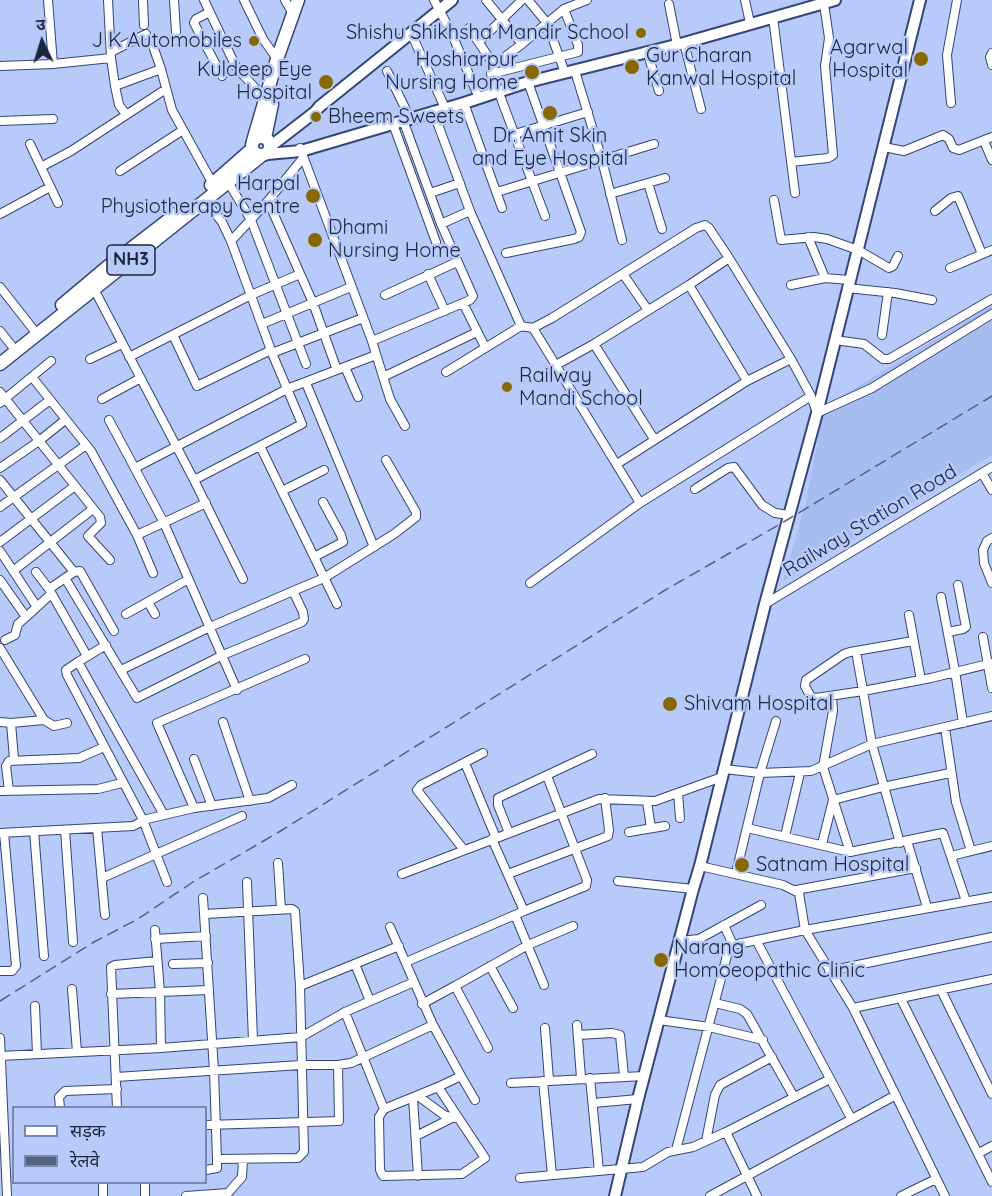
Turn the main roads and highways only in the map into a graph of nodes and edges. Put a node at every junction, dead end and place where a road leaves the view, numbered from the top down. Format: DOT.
graph roads {
  1 [pos="298,0"];
  2 [pos="306,0"];
  3 [pos="452,0"];
  4 [pos="835,0"];
  5 [pos="920,0"];
  6 [pos="436,5"];
  7 [pos="290,35"];
  8 [pos="261,146"];
  9 [pos="35,332"];
  10 [pos="0,355"];
  11 [pos="0,364"];
  12 [pos="615,1196"];
  1 -- 7 [label="highway"];
  2 -- 7 [label="highway"];
  3 -- 6 [label="main road"];
  4 -- 8 [label="main road"];
  5 -- 12 [label="main road"];
  6 -- 8 [label="main road"];
  7 -- 8 [label="highway"];
  7 -- 8 [label="highway"];
  8 -- 9 [label="highway, NH3"];
  8 -- 9 [label="highway, NH3"];
  9 -- 10 [label="highway, NH3"];
  9 -- 11 [label="highway, NH3"];
}
